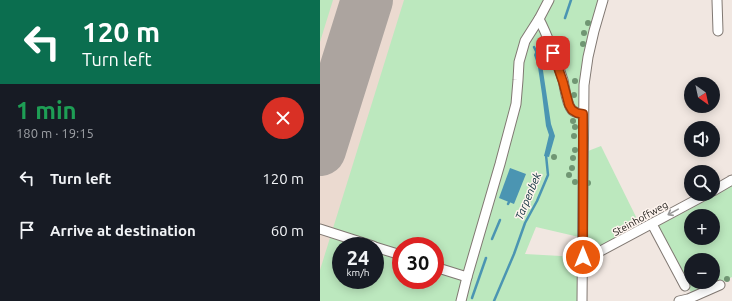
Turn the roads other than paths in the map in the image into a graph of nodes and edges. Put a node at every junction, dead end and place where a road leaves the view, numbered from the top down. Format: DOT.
graph roads {
  1 [pos="549,0"];
  2 [pos="603,0"];
  3 [pos="717,0"];
  4 [pos="539,19"];
  5 [pos="718,32"];
  6 [pos="583,114"];
  7 [pos="732,180"];
  8 [pos="720,187"];
  9 [pos="695,201"];
  10 [pos="652,224"];
  11 [pos="320,229"];
  12 [pos="345,237"];
  13 [pos="583,257"];
  14 [pos="444,270"];
  15 [pos="467,277"];
  16 [pos="684,286"];
  17 [pos="711,289"];
  18 [pos="461,301"];
  19 [pos="582,301"];
  20 [pos="679,301"];
  1 -- 4 [label="street"];
  2 -- 6 [label="street"];
  3 -- 5 [label="street"];
  4 -- 6 [label="street"];
  4 -- 15 [label="street"];
  6 -- 13 [label="street"];
  7 -- 8 [label="street"];
  9 -- 10 [label="street, Steinhoffweg, one-way"];
  10 -- 13 [label="street, Steinhoffweg"];
  10 -- 16 [label="street"];
  11 -- 12 [label="street"];
  13 -- 19 [label="street"];
  14 -- 15 [label="street"];
  15 -- 18 [label="street"];
  17 -- 20 [label="street"];
}
